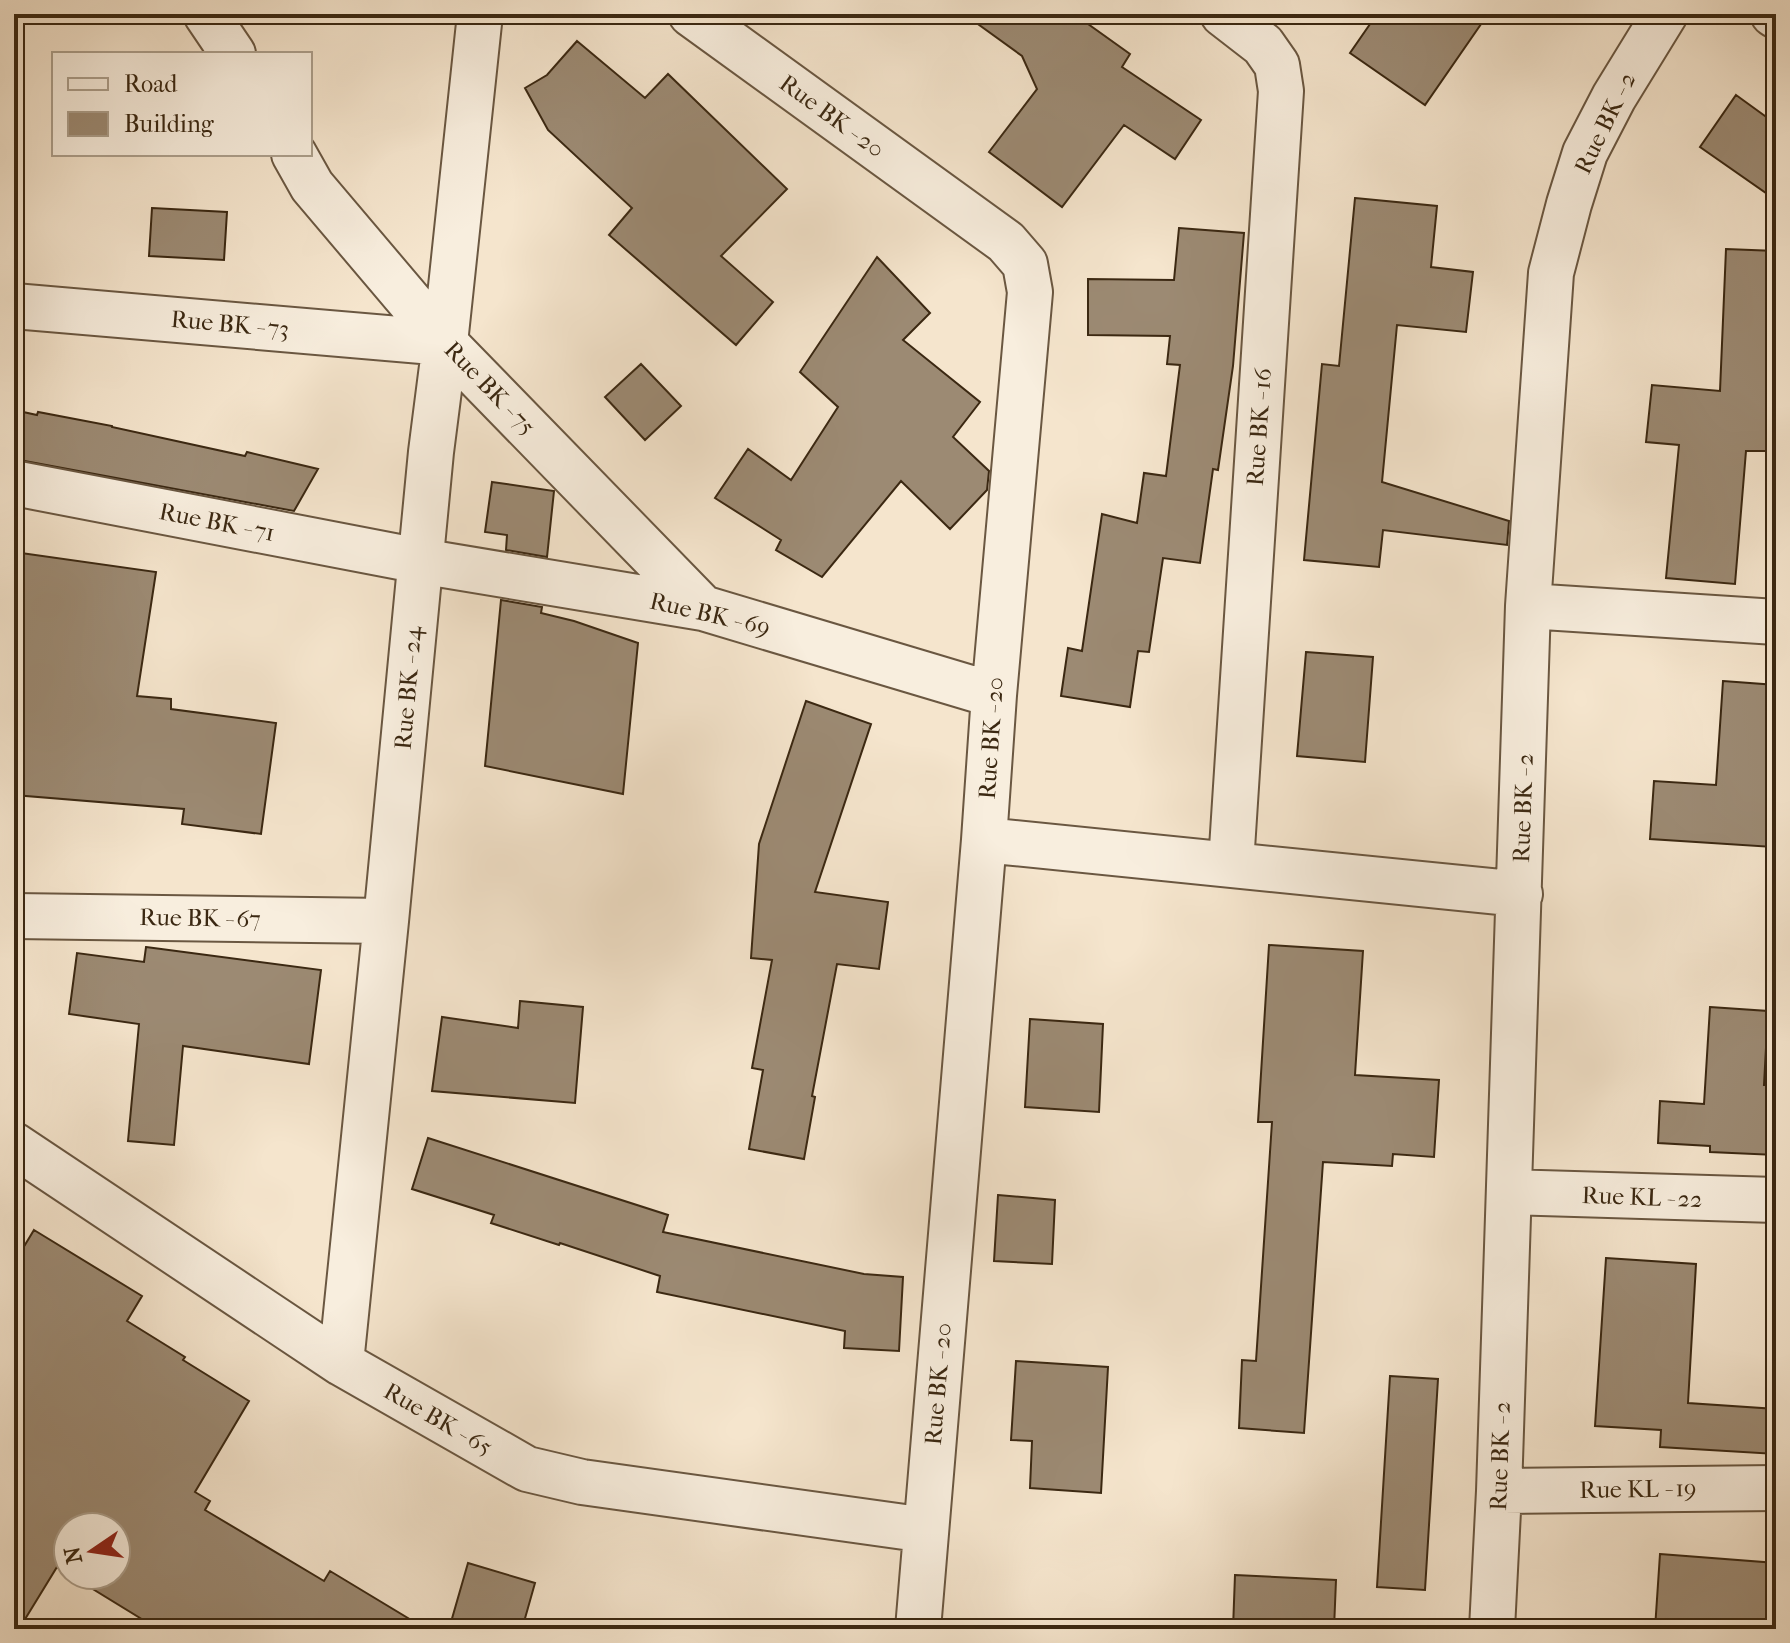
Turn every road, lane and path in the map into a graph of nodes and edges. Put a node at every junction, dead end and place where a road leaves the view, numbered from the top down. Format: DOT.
graph roads {
  1 [pos="206,14"];
  2 [pos="480,14"];
  3 [pos="691,14"];
  4 [pos="1223,14"];
  5 [pos="1665,14"];
  6 [pos="232,52"];
  7 [pos="295,156"];
  8 [pos="14,306"];
  9 [pos="445,343"];
  10 [pos="14,483"];
  11 [pos="420,561"];
  12 [pos="1528,606"];
  13 [pos="703,608"];
  14 [pos="1776,622"];
  15 [pos="994,695"];
  16 [pos="984,840"];
  17 [pos="1231,864"];
  18 [pos="1520,894"];
  19 [pos="14,916"];
  20 [pos="386,921"];
  21 [pos="14,1145"];
  22 [pos="1509,1192"];
  23 [pos="1776,1200"];
  24 [pos="341,1363"];
  25 [pos="1776,1488"];
  26 [pos="1499,1491"];
  27 [pos="926,1530"];
  28 [pos="918,1629"];
  29 [pos="1492,1629"];
  1 -- 6 [label="street"];
  2 -- 9 [label="street, Rue BK - 24"];
  3 -- 15 [label="street, Rue BK - 20"];
  4 -- 17 [label="street, Rue BK - 16"];
  5 -- 12 [label="street, Rue BK - 2"];
  7 -- 9 [label="street, Rue BK - 75"];
  8 -- 9 [label="street, Rue BK - 73"];
  9 -- 11 [label="street, Rue BK - 24"];
  9 -- 13 [label="street, Rue BK - 75"];
  10 -- 11 [label="street, Rue BK - 71"];
  11 -- 13 [label="street, Rue BK - 69"];
  11 -- 20 [label="street, Rue BK - 24"];
  12 -- 14 [label="street"];
  12 -- 18 [label="street, Rue BK - 2"];
  13 -- 15 [label="street, Rue BK - 69"];
  15 -- 16 [label="street, Rue BK - 20"];
  16 -- 17 [label="street"];
  16 -- 27 [label="street, Rue BK - 20"];
  17 -- 18 [label="street"];
  18 -- 22 [label="street, Rue BK - 2"];
  19 -- 20 [label="street, Rue BK - 67"];
  20 -- 24 [label="street, Rue BK - 24"];
  21 -- 24 [label="street, Rue BK - 65"];
  22 -- 23 [label="street, Rue KL - 22"];
  22 -- 26 [label="street, Rue BK - 2"];
  24 -- 27 [label="street, Rue BK - 65"];
  25 -- 26 [label="street, Rue KL - 19"];
  26 -- 29 [label="street, Rue BK - 2"];
  27 -- 28 [label="street, Rue BK - 20"];
}
